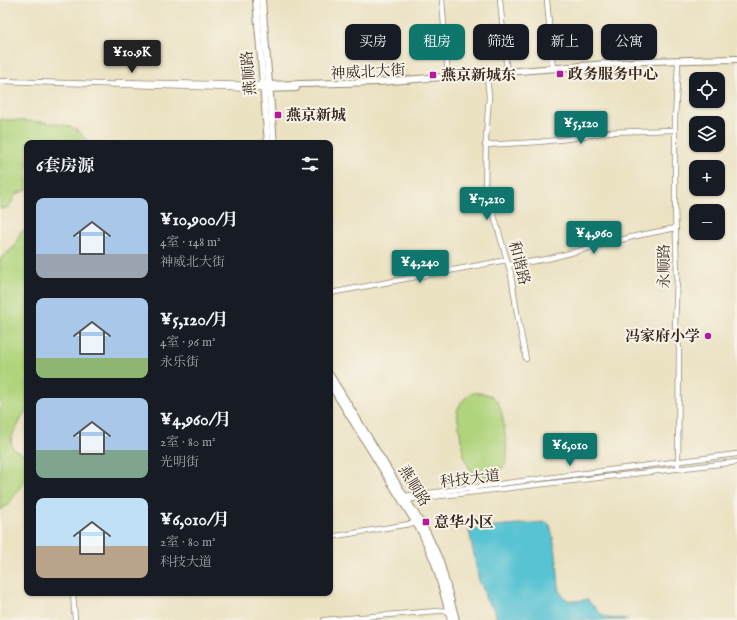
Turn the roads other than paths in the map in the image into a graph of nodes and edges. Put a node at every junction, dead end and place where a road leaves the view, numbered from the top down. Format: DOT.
graph roads {
  1 [pos="256,0"];
  2 [pos="262,0"];
  3 [pos="442,0"];
  4 [pos="500,0"];
  5 [pos="547,0"];
  6 [pos="737,59"];
  7 [pos="737,62"];
  8 [pos="678,64"];
  9 [pos="553,69"];
  10 [pos="507,72"];
  11 [pos="448,77"];
  12 [pos="487,78"];
  13 [pos="0,80"];
  14 [pos="266,87"];
  15 [pos="675,130"];
  16 [pos="268,140"];
  17 [pos="274,140"];
  18 [pos="485,145"];
  19 [pos="676,228"];
  20 [pos="508,262"];
  21 [pos="333,292"];
  22 [pos="526,359"];
  23 [pos="333,380"];
  24 [pos="333,389"];
  25 [pos="737,454"];
  26 [pos="678,461"];
  27 [pos="737,462"];
  28 [pos="678,468"];
  29 [pos="404,499"];
  30 [pos="416,523"];
  31 [pos="333,537"];
  32 [pos="74,596"];
  33 [pos="451,610"];
  34 [pos="74,620"];
  35 [pos="324,620"];
  36 [pos="451,620"];
  37 [pos="456,620"];
  1 -- 14 [label="main road, 燕顺路"];
  2 -- 14 [label="main road, 燕顺路"];
  3 -- 11 [label="street"];
  4 -- 10 [label="street"];
  5 -- 9 [label="street"];
  6 -- 9 [label="main road, 神威北大街"];
  7 -- 8 [label="main road, 神威北大街"];
  8 -- 12 [label="main road, 神威北大街"];
  8 -- 15 [label="street, 永顺路"];
  9 -- 10 [label="main road, 神威北大街"];
  10 -- 11 [label="main road, 神威北大街"];
  11 -- 14 [label="main road, 神威北大街"];
  12 -- 14 [label="main road, 神威北大街"];
  12 -- 18 [label="street, 和谐路"];
  13 -- 14 [label="street, 神威北大街"];
  14 -- 16 [label="main road, 燕顺路"];
  14 -- 17 [label="main road, 燕顺路"];
  15 -- 18 [label="street"];
  15 -- 19 [label="street, 永顺路"];
  18 -- 20 [label="street, 和谐路"];
  19 -- 20 [label="street"];
  19 -- 26 [label="street, 永顺路"];
  20 -- 21 [label="street"];
  20 -- 22 [label="street, 和谐路"];
  23 -- 29 [label="main road, 燕顺路"];
  24 -- 29 [label="main road, 燕顺路"];
  25 -- 26 [label="street, 科技大道"];
  26 -- 28 [label="street, 永顺路"];
  26 -- 29 [label="street, 科技大道"];
  27 -- 28 [label="street, 科技大道"];
  28 -- 29 [label="street, 科技大道"];
  29 -- 30 [label="main road, 燕顺路"];
  29 -- 33 [label="main road, 燕顺路"];
  30 -- 31 [label="street"];
  30 -- 33 [label="main road, 燕顺路"];
  32 -- 34 [label="street"];
  33 -- 35 [label="street"];
  33 -- 36 [label="main road, 燕顺路"];
  33 -- 37 [label="main road, 燕顺路"];
}
